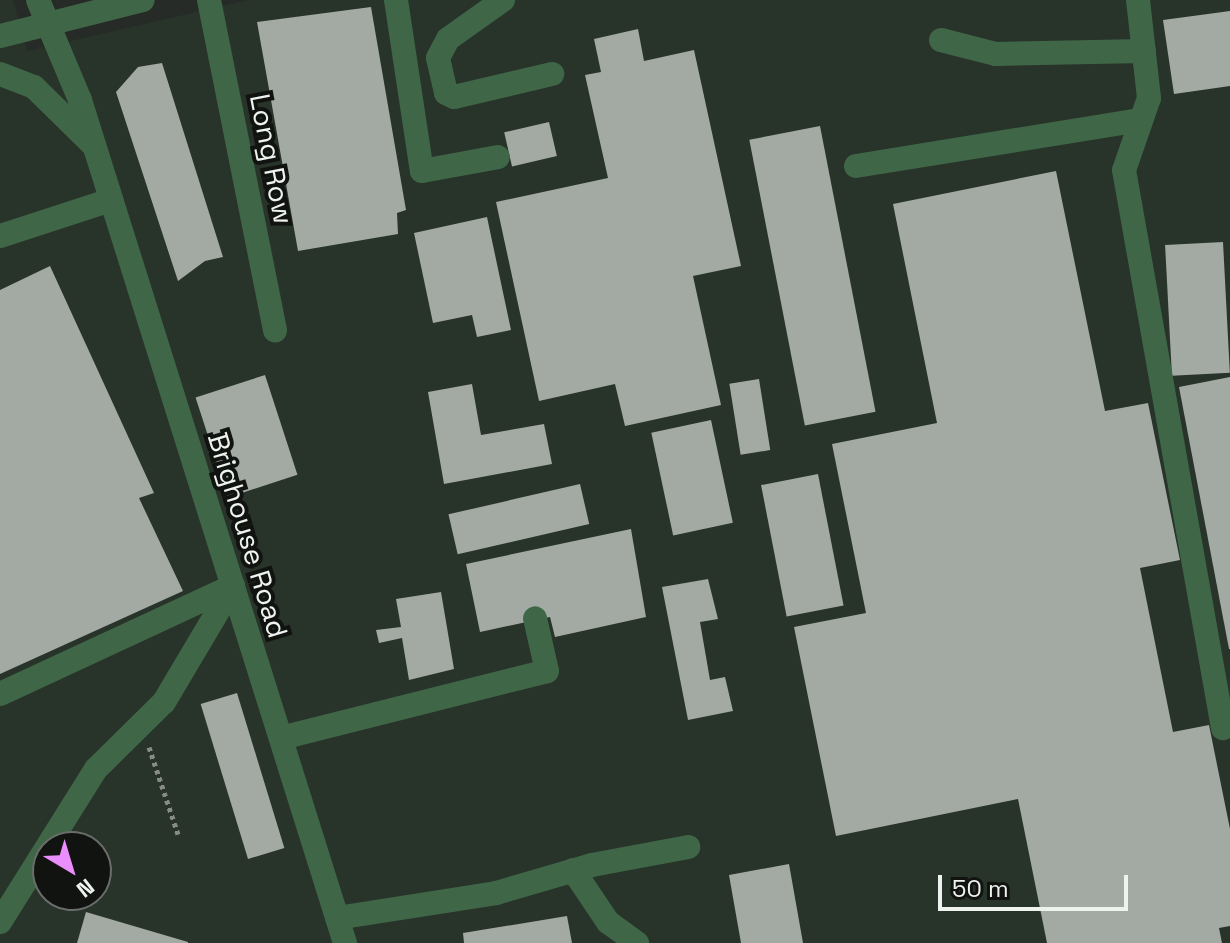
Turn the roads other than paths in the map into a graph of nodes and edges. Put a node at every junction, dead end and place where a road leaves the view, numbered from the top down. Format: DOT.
graph roads {
  1 [pos="38,0"];
  2 [pos="143,0"];
  3 [pos="209,0"];
  4 [pos="396,0"];
  5 [pos="503,0"];
  6 [pos="1138,0"];
  7 [pos="45,26"];
  8 [pos="0,36"];
  9 [pos="941,40"];
  10 [pos="1144,51"];
  11 [pos="0,74"];
  12 [pos="552,74"];
  13 [pos="1139,120"];
  14 [pos="94,145"];
  15 [pos="498,157"];
  16 [pos="856,166"];
  17 [pos="111,200"];
  18 [pos="0,236"];
  19 [pos="275,330"];
  20 [pos="233,586"];
  21 [pos="535,618"];
  22 [pos="0,694"];
  23 [pos="1223,728"];
  24 [pos="281,738"];
  25 [pos="688,847"];
  26 [pos="573,870"];
  27 [pos="337,918"];
  28 [pos="0,922"];
  29 [pos="345,943"];
  30 [pos="637,943"];
  1 -- 7 [label="street, Brighouse Road"];
  2 -- 7 [label="street"];
  3 -- 19 [label="street, Long Row"];
  4 -- 15 [label="street"];
  5 -- 12 [label="street"];
  6 -- 10 [label="street"];
  7 -- 8 [label="street"];
  7 -- 14 [label="street, Brighouse Road"];
  9 -- 10 [label="street"];
  10 -- 13 [label="street"];
  11 -- 14 [label="street, Brighouse Road"];
  13 -- 16 [label="street"];
  13 -- 23 [label="street"];
  14 -- 17 [label="street, Brighouse Road"];
  17 -- 18 [label="street"];
  17 -- 20 [label="street, Brighouse Road"];
  20 -- 22 [label="street"];
  20 -- 24 [label="street, Brighouse Road"];
  20 -- 28 [label="street"];
  21 -- 24 [label="street"];
  24 -- 27 [label="street, Brighouse Road"];
  25 -- 26 [label="street"];
  26 -- 27 [label="street"];
  26 -- 30 [label="street"];
  27 -- 29 [label="street, Brighouse Road"];
}
